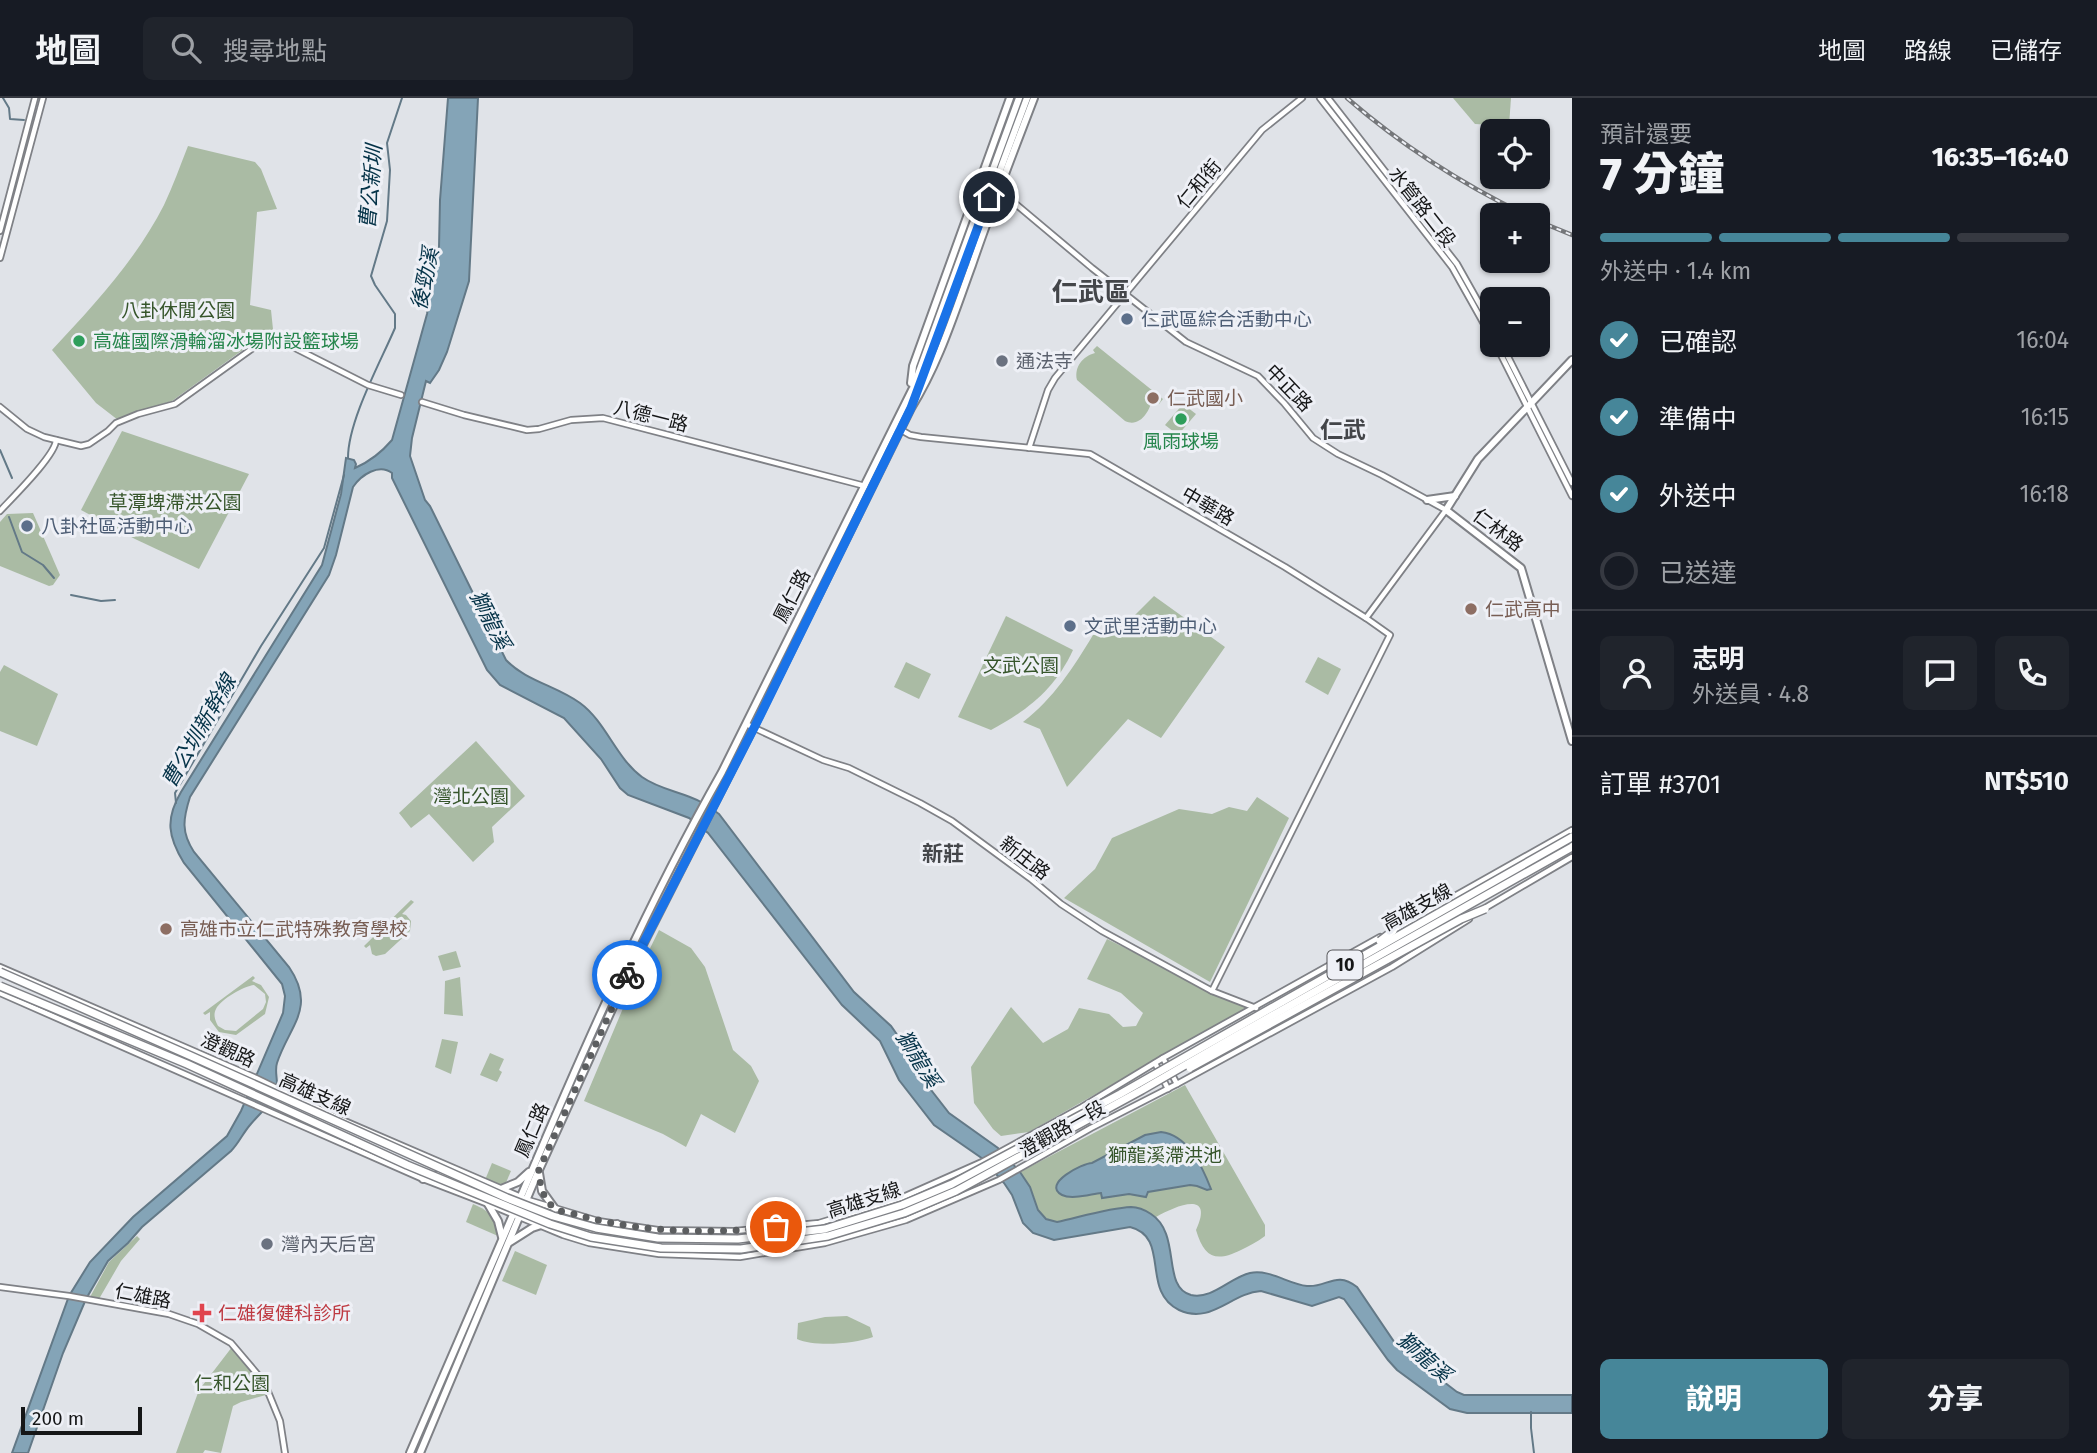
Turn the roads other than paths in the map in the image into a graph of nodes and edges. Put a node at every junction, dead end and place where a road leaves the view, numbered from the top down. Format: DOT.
graph roads {
  1 [pos="35,98"];
  2 [pos="43,98"];
  3 [pos="1010,98"];
  4 [pos="1019,98"];
  5 [pos="1027,98"];
  6 [pos="1034,98"];
  7 [pos="1302,98"];
  8 [pos="1320,98"];
  9 [pos="1328,98"];
  10 [pos="996,186"];
  11 [pos="0,231"];
  12 [pos="0,258"];
  13 [pos="1124,294"];
  14 [pos="1480,305"];
  15 [pos="1480,317"];
  16 [pos="931,348"];
  17 [pos="1503,357"];
  18 [pos="1507,357"];
  19 [pos="1572,360"];
  20 [pos="401,395"];
  21 [pos="422,402"];
  22 [pos="1529,405"];
  23 [pos="908,406"];
  24 [pos="0,407"];
  25 [pos="897,428"];
  26 [pos="56,443"];
  27 [pos="1029,448"];
  28 [pos="1572,483"];
  29 [pos="868,487"];
  30 [pos="1455,496"];
  31 [pos="1572,496"];
  32 [pos="1427,500"];
  33 [pos="1446,510"];
  34 [pos="0,511"];
  35 [pos="1366,618"];
  36 [pos="746,724"];
  37 [pos="754,728"];
  38 [pos="1572,741"];
  39 [pos="1572,830"];
  40 [pos="1571,841"];
  41 [pos="1572,857"];
  42 [pos="1558,865"];
  43 [pos="1485,909"];
  44 [pos="1394,931"];
  45 [pos="0,970"];
  46 [pos="0,986"];
  47 [pos="1212,990"];
  48 [pos="0,993"];
  49 [pos="1255,1007"];
  50 [pos="1294,1021"];
  51 [pos="1279,1029"];
  52 [pos="1163,1058"];
  53 [pos="1155,1063"];
  54 [pos="1177,1084"];
  55 [pos="1168,1089"];
  56 [pos="1142,1090"];
  57 [pos="1120,1094"];
  58 [pos="536,1170"];
  59 [pos="423,1179"];
  60 [pos="501,1189"];
  61 [pos="520,1197"];
  62 [pos="488,1204"];
  63 [pos="520,1209"];
  64 [pos="555,1209"];
  65 [pos="617,1224"];
  66 [pos="541,1225"];
  67 [pos="502,1237"];
  68 [pos="509,1242"];
  69 [pos="0,1287"];
  70 [pos="285,1453"];
  71 [pos="410,1453"];
  72 [pos="420,1453"];
  1 -- 11 [label="street"];
  2 -- 12 [label="street"];
  3 -- 16 [label="main road, 鳳仁路"];
  4 -- 16 [label="main road, 鳳仁路"];
  5 -- 10 [label="main road, 鳳仁路"];
  6 -- 10 [label="main road, 鳳仁路"];
  7 -- 13 [label="street, 仁和街"];
  8 -- 15 [label="street, 水管路二段"];
  9 -- 14 [label="street, 水管路二段"];
  10 -- 13 [label="street, 中正路"];
  10 -- 16 [label="main road, 鳳仁路"];
  13 -- 27 [label="street, 仁和街"];
  13 -- 32 [label="street, 中正路"];
  16 -- 23 [label="main road, 鳳仁路"];
  16 -- 23 [label="main road, 鳳仁路"];
  17 -- 22 [label="street"];
  18 -- 22 [label="street"];
  19 -- 22 [label="main road"];
  20 -- 26 [label="street"];
  21 -- 29 [label="street, 八德一路"];
  22 -- 28 [label="street"];
  22 -- 30 [label="main road"];
  22 -- 31 [label="street"];
  23 -- 25 [label="main road, 鳳仁路"];
  24 -- 26 [label="street"];
  25 -- 27 [label="street, 中華路"];
  25 -- 29 [label="main road, 鳳仁路"];
  26 -- 34 [label="street"];
  27 -- 35 [label="street, 中華路"];
  29 -- 36 [label="main road, 鳳仁路"];
  29 -- 37 [label="main road, 鳳仁路"];
  30 -- 32 [label="main road"];
  30 -- 33 [label="main road"];
  32 -- 33 [label="street, 中正路"];
  33 -- 35 [label="street"];
  33 -- 38 [label="main road, 仁林路"];
  35 -- 47 [label="street, 中華路"];
  36 -- 37 [label="street, 新庄路"];
  36 -- 58 [label="main road, 鳳仁路"];
  37 -- 47 [label="street, 新庄路"];
  37 -- 58 [label="main road, 鳳仁路"];
  39 -- 40 [label="street, 澄觀路一段"];
  40 -- 42 [label="street"];
  40 -- 44 [label="street, 澄觀路一段"];
  40 -- 56 [label="highway, 高雄支線 / 10, bridge"];
  40 -- 57 [label="highway, 高雄支線 / 10, bridge"];
  41 -- 42 [label="street, 澄觀路一段"];
  42 -- 43 [label="street, 澄觀路一段"];
  43 -- 50 [label="street, 澄觀路一段"];
  43 -- 56 [label="highway, bridge"];
  44 -- 49 [label="street, 澄觀路一段"];
  44 -- 57 [label="highway, bridge"];
  45 -- 57 [label="highway, 高雄支線 / 10, bridge"];
  45 -- 60 [label="street, 澄觀路"];
  46 -- 56 [label="highway, 高雄支線 / 10, bridge"];
  47 -- 49 [label="street, 新庄路"];
  48 -- 59 [label="street, 澄觀路"];
  49 -- 50 [label="street"];
  49 -- 51 [label="street, 新庄路"];
  49 -- 52 [label="street, 澄觀路一段"];
  50 -- 51 [label="street, 澄觀路一段"];
  51 -- 54 [label="street, 澄觀路一段"];
  52 -- 53 [label="street, 澄觀路一段"];
  52 -- 54 [label="street"];
  53 -- 55 [label="street"];
  53 -- 65 [label="street, 澄觀路一段, bridge"];
  54 -- 55 [label="street, 澄觀路一段"];
  55 -- 66 [label="street, 澄觀路一段"];
  58 -- 60 [label="main road"];
  58 -- 61 [label="main road, 鳳仁路"];
  58 -- 63 [label="main road, 鳳仁路"];
  58 -- 64 [label="main road"];
  59 -- 62 [label="street, 澄觀路"];
  59 -- 63 [label="main road"];
  60 -- 61 [label="street, 澄觀路"];
  61 -- 63 [label="main road, 鳳仁路"];
  62 -- 63 [label="street, 澄觀路"];
  62 -- 67 [label="main road"];
  63 -- 64 [label="street, 澄觀路一段"];
  63 -- 65 [label="main road"];
  63 -- 66 [label="street, 澄觀路一段"];
  63 -- 67 [label="main road, 鳳仁路"];
  63 -- 68 [label="main road, 鳳仁路"];
  64 -- 65 [label="street, 澄觀路一段"];
  66 -- 68 [label="main road"];
  67 -- 71 [label="main road, 鳳仁路"];
  68 -- 72 [label="main road, 鳳仁路"];
  69 -- 70 [label="street, 仁雄路"];
}
